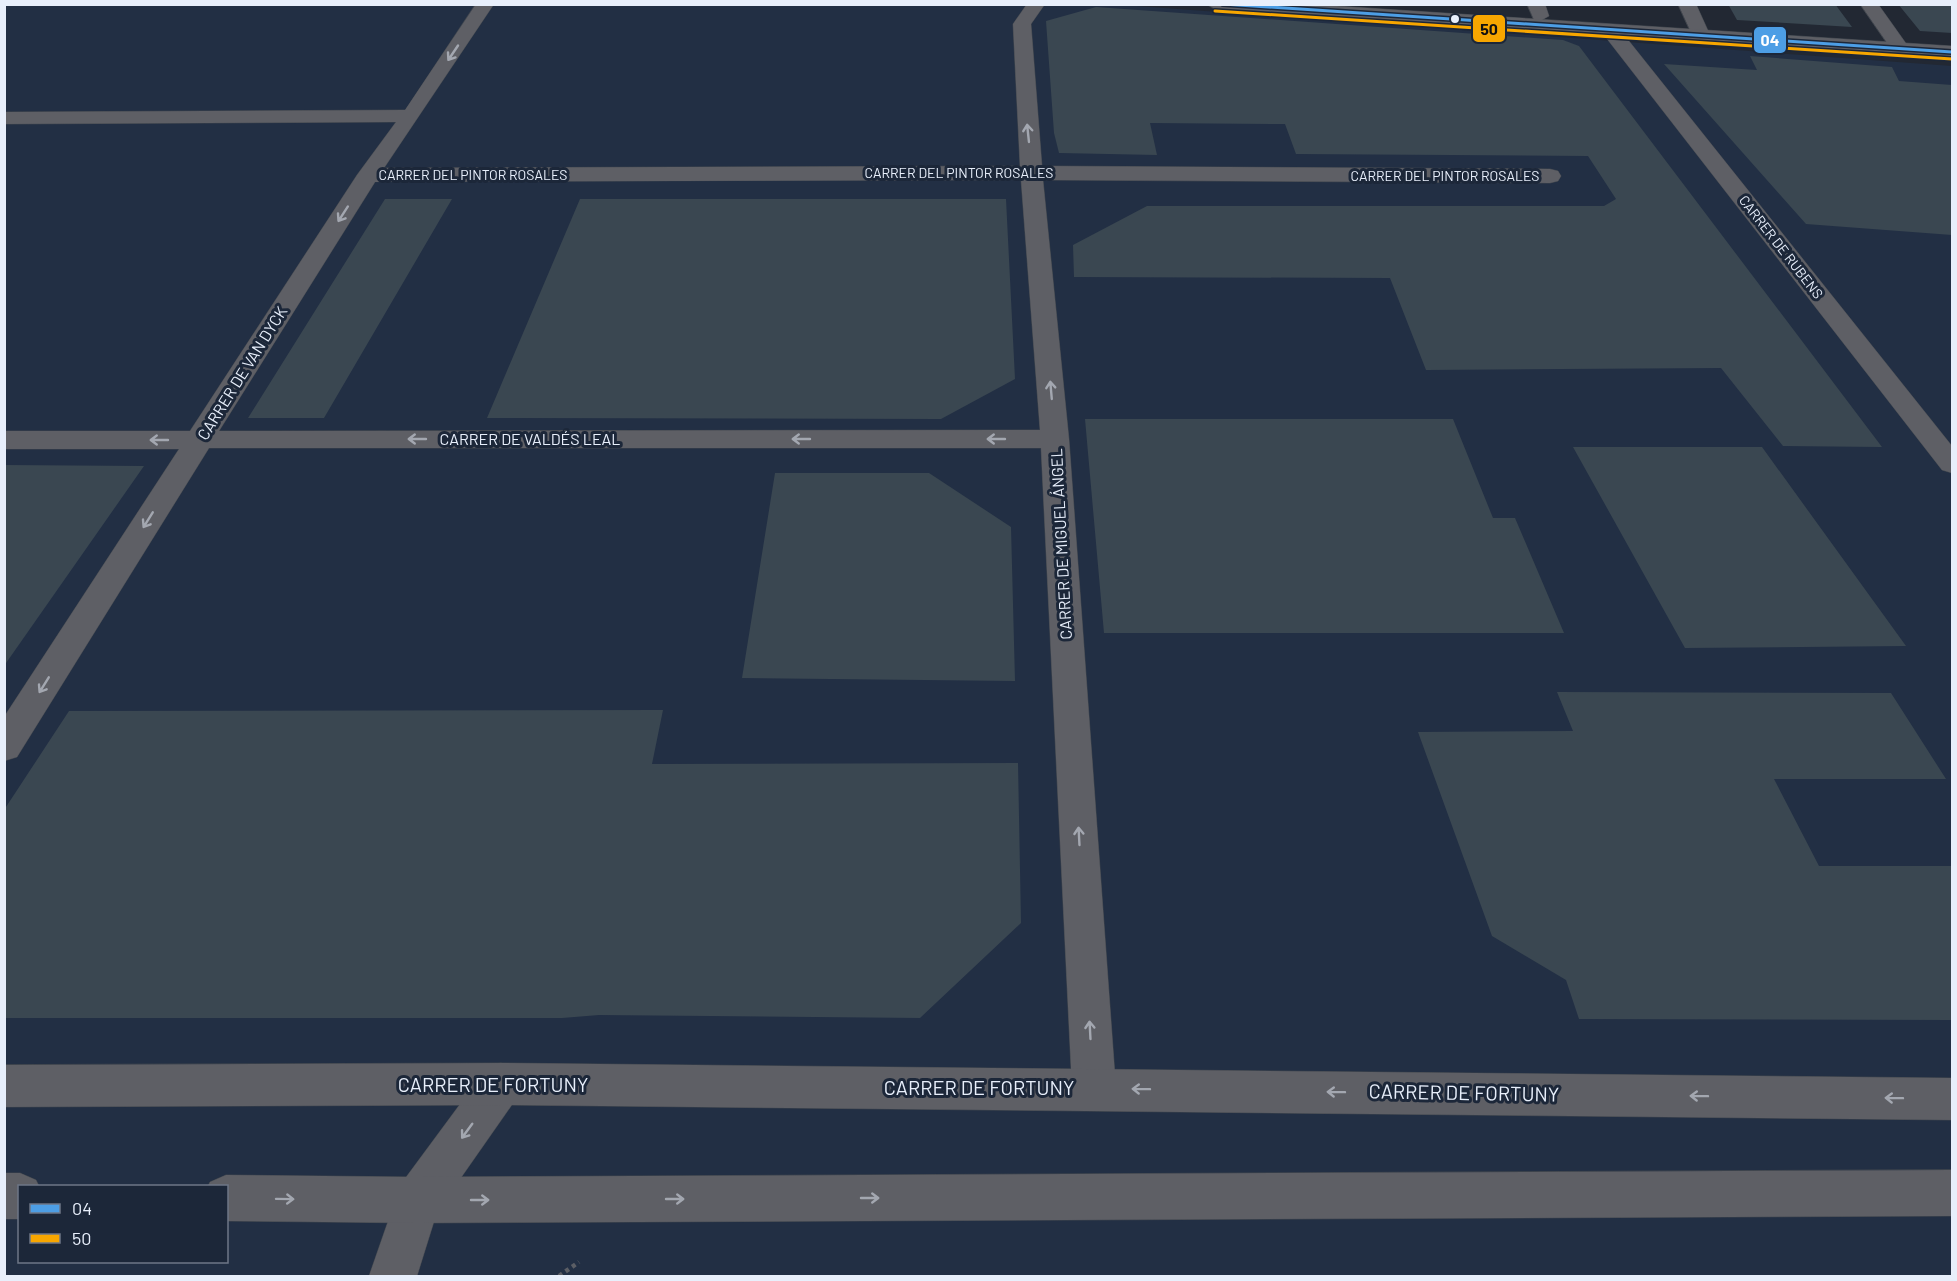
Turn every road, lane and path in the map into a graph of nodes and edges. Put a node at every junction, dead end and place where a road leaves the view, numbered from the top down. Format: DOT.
graph roads {
  1 [pos="485,4"];
  2 [pos="1036,4"];
  3 [pos="1215,4"];
  4 [pos="1687,4"];
  5 [pos="1869,4"];
  6 [pos="1610,30"];
  7 [pos="1701,35"];
  8 [pos="1900,49"];
  9 [pos="1953,52"];
  10 [pos="411,116"];
  11 [pos="5,118"];
  12 [pos="1032,173"];
  13 [pos="368,175"];
  14 [pos="1550,176"];
  15 [pos="1055,439"];
  16 [pos="4,440"];
  17 [pos="199,440"];
  18 [pos="1953,464"];
  19 [pos="4,747"];
  20 [pos="501,1084"];
  21 [pos="4,1086"];
  22 [pos="1094,1089"];
  23 [pos="1953,1099"];
  24 [pos="1953,1193"];
  25 [pos="228,1198"];
  26 [pos="417,1200"];
  27 [pos="579,1262"];
  28 [pos="393,1276"];
  29 [pos="558,1276"];
  1 -- 10 [label="street, CARRER DE VAN DYCK, one-way"];
  12 -- 2 [label="street, CARRER DE MIGUEL ÁNGEL, one-way"];
  3 -- 6 [label="street"];
  4 -- 7 [label="street"];
  5 -- 8 [label="street"];
  6 -- 7 [label="street"];
  6 -- 18 [label="street, CARRER DE RUBENS"];
  7 -- 8 [label="street"];
  8 -- 9 [label="street"];
  10 -- 11 [label="street"];
  10 -- 13 [label="street, CARRER DE VAN DYCK"];
  12 -- 13 [label="street, CARRER DEL PINTOR ROSALES"];
  12 -- 14 [label="street, CARRER DEL PINTOR ROSALES"];
  15 -- 12 [label="street, CARRER DE MIGUEL ÁNGEL, one-way"];
  13 -- 17 [label="street, CARRER DE VAN DYCK, one-way"];
  15 -- 17 [label="street, CARRER DE VALDÉS LEAL, one-way"];
  22 -- 15 [label="street, CARRER DE MIGUEL ÁNGEL, one-way"];
  17 -- 16 [label="street, CARRER DE VALDÉS LEAL, one-way"];
  17 -- 19 [label="street, CARRER DE VAN DYCK, one-way"];
  20 -- 21 [label="street, CARRER DE FORTUNY"];
  20 -- 22 [label="street, CARRER DE FORTUNY"];
  20 -- 26 [label="street, one-way"];
  23 -- 22 [label="street, CARRER DE FORTUNY, one-way"];
  26 -- 24 [label="street, one-way"];
  25 -- 26 [label="street, one-way"];
  26 -- 28 [label="street"];
  27 -- 29 [label="path"];
}
